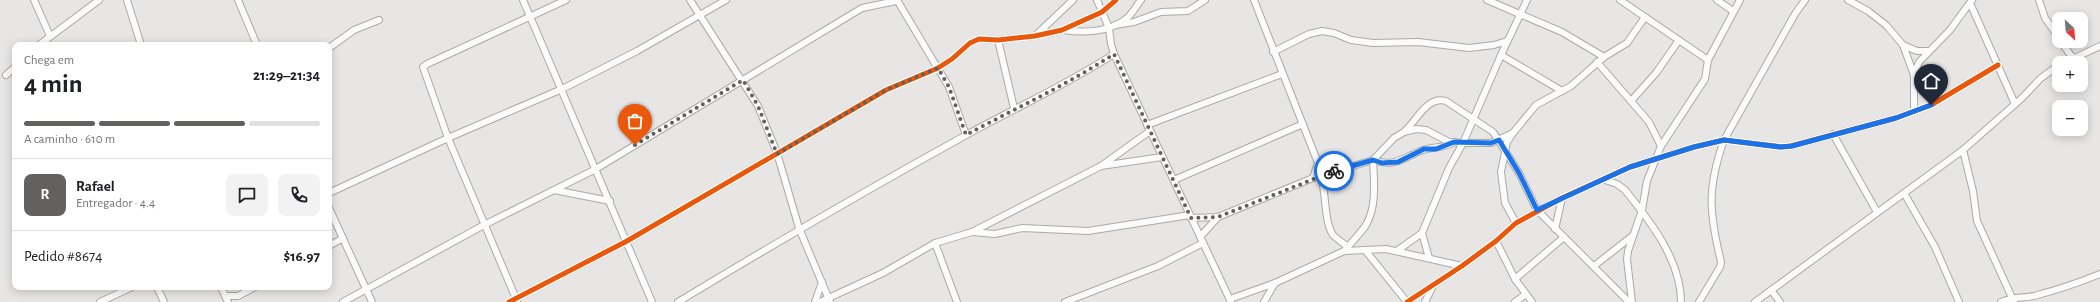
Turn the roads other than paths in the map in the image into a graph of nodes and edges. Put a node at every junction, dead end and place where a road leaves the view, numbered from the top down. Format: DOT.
graph roads {
  1 [pos="34,0"];
  2 [pos="99,0"];
  3 [pos="127,0"];
  4 [pos="238,0"];
  5 [pos="523,0"];
  6 [pos="566,0"];
  7 [pos="690,0"];
  8 [pos="726,0"];
  9 [pos="897,0"];
  10 [pos="1073,0"];
  11 [pos="1097,0"];
  12 [pos="1116,0"];
  13 [pos="1141,0"];
  14 [pos="1204,0"];
  15 [pos="1254,0"];
  16 [pos="1487,0"];
  17 [pos="1527,0"];
  18 [pos="1620,0"];
  19 [pos="1717,0"];
  20 [pos="1740,0"];
  21 [pos="1805,0"];
  22 [pos="1848,0"];
  23 [pos="2039,0"];
  24 [pos="1971,1"];
  25 [pos="879,2"];
  26 [pos="1733,11"];
  27 [pos="1102,12"];
  28 [pos="1521,14"];
  29 [pos="701,16"];
  30 [pos="1645,17"];
  31 [pos="530,18"];
  32 [pos="379,20"];
  33 [pos="1112,26"];
  34 [pos="2052,28"];
  35 [pos="1062,30"];
  36 [pos="50,36"];
  37 [pos="1035,36"];
  38 [pos="998,40"];
  39 [pos="1679,40"];
  40 [pos="1507,41"];
  41 [pos="43,42"];
  42 [pos="140,42"];
  43 [pos="257,42"];
  44 [pos="1903,45"];
  45 [pos="332,46"];
  46 [pos="2100,46"];
  47 [pos="1928,51"];
  48 [pos="1273,52"];
  49 [pos="1114,54"];
  50 [pos="1501,55"];
  51 [pos="2078,56"];
  52 [pos="1604,57"];
  53 [pos="1708,60"];
  54 [pos="1597,62"];
  55 [pos="1998,65"];
  56 [pos="938,68"];
  57 [pos="12,70"];
  58 [pos="2052,70"];
  59 [pos="1282,74"];
  60 [pos="6,75"];
  61 [pos="1914,75"];
  62 [pos="743,80"];
  63 [pos="562,89"];
  64 [pos="1562,91"];
  65 [pos="1631,101"];
  66 [pos="2015,104"];
  67 [pos="1014,108"];
  68 [pos="1914,111"];
  69 [pos="1474,118"];
  70 [pos="1303,124"];
  71 [pos="1149,128"];
  72 [pos="1404,132"];
  73 [pos="1513,133"];
  74 [pos="1833,134"];
  75 [pos="966,135"];
  76 [pos="448,138"];
  77 [pos="1499,140"];
  78 [pos="1724,140"];
  79 [pos="1454,142"];
  80 [pos="1463,143"];
  81 [pos="1661,146"];
  82 [pos="1505,150"];
  83 [pos="1963,150"];
  84 [pos="777,154"];
  85 [pos="1162,157"];
  86 [pos="1654,159"];
  87 [pos="1373,160"];
  88 [pos="1318,163"];
  89 [pos="1101,166"];
  90 [pos="594,170"];
  91 [pos="1338,170"];
  92 [pos="1321,175"];
  93 [pos="1313,178"];
  94 [pos="1174,180"];
  95 [pos="1605,180"];
  96 [pos="554,190"];
  97 [pos="332,192"];
  98 [pos="1904,193"];
  99 [pos="1562,198"];
  100 [pos="610,202"];
  101 [pos="1537,210"];
  102 [pos="1642,210"];
  103 [pos="1877,212"];
  104 [pos="332,214"];
  105 [pos="1191,216"];
  106 [pos="1218,217"];
  107 [pos="1516,223"];
  108 [pos="484,226"];
  109 [pos="799,228"];
  110 [pos="1554,229"];
  111 [pos="972,232"];
  112 [pos="1422,233"];
  113 [pos="1564,237"];
  114 [pos="1631,237"];
  115 [pos="343,238"];
  116 [pos="1201,240"];
  117 [pos="627,241"];
  118 [pos="941,241"];
  119 [pos="1496,241"];
  120 [pos="935,243"];
  121 [pos="332,244"];
  122 [pos="1346,250"];
  123 [pos="1365,250"];
  124 [pos="1398,250"];
  125 [pos="938,252"];
  126 [pos="1429,258"];
  127 [pos="1462,266"];
  128 [pos="1594,266"];
  129 [pos="2100,274"];
  130 [pos="1516,279"];
  131 [pos="1436,281"];
  132 [pos="822,282"];
  133 [pos="1275,283"];
  134 [pos="122,290"];
  135 [pos="158,290"];
  136 [pos="222,290"];
  137 [pos="250,290"];
  138 [pos="366,290"];
  139 [pos="1772,290"];
  140 [pos="1526,294"];
  141 [pos="1414,297"];
  142 [pos="227,299"];
  143 [pos="237,299"];
  144 [pos="2013,299"];
  145 [pos="517,300"];
  146 [pos="829,300"];
  147 [pos="1230,301"];
  148 [pos="101,302"];
  149 [pos="164,302"];
  150 [pos="343,302"];
  151 [pos="372,302"];
  152 [pos="509,302"];
  153 [pos="652,302"];
  154 [pos="678,302"];
  155 [pos="815,302"];
  156 [pos="820,302"];
  157 [pos="957,302"];
  158 [pos="1065,302"];
  159 [pos="1264,302"];
  160 [pos="1407,302"];
  161 [pos="1421,302"];
  162 [pos="1425,302"];
  163 [pos="1515,302"];
  164 [pos="1532,302"];
  165 [pos="1631,302"];
  166 [pos="1681,302"];
  167 [pos="1699,302"];
  168 [pos="1755,302"];
  169 [pos="1780,302"];
  170 [pos="1959,302"];
  171 [pos="2001,302"];
  1 -- 36 [label="street"];
  2 -- 36 [label="street"];
  3 -- 42 [label="street"];
  4 -- 43 [label="street"];
  5 -- 31 [label="street"];
  6 -- 31 [label="street"];
  7 -- 29 [label="street"];
  8 -- 29 [label="street"];
  9 -- 25 [label="street"];
  9 -- 56 [label="street"];
  10 -- 37 [label="street"];
  11 -- 27 [label="street"];
  12 -- 27 [label="street"];
  13 -- 33 [label="street"];
  14 -- 33 [label="street"];
  15 -- 48 [label="street"];
  16 -- 28 [label="street"];
  17 -- 28 [label="street"];
  18 -- 30 [label="street"];
  19 -- 26 [label="street"];
  20 -- 26 [label="street"];
  21 -- 78 [label="street"];
  22 -- 44 [label="street"];
  23 -- 34 [label="street"];
  24 -- 47 [label="street"];
  24 -- 55 [label="street"];
  25 -- 62 [label="street"];
  26 -- 53 [label="street"];
  27 -- 33 [label="street"];
  27 -- 35 [label="street"];
  28 -- 40 [label="street"];
  28 -- 52 [label="street"];
  29 -- 62 [label="street"];
  29 -- 63 [label="street"];
  30 -- 39 [label="street"];
  30 -- 52 [label="street"];
  31 -- 63 [label="street"];
  31 -- 76 [label="street"];
  32 -- 45 [label="street"];
  33 -- 35 [label="street"];
  33 -- 49 [label="street"];
  35 -- 37 [label="street"];
  36 -- 41 [label="street"];
  37 -- 38 [label="street"];
  38 -- 56 [label="street"];
  38 -- 67 [label="street"];
  39 -- 53 [label="street"];
  39 -- 65 [label="street"];
  40 -- 48 [label="street"];
  40 -- 50 [label="street"];
  44 -- 47 [label="street"];
  44 -- 61 [label="street"];
  46 -- 51 [label="street"];
  47 -- 61 [label="street"];
  48 -- 59 [label="street"];
  49 -- 67 [label="street"];
  49 -- 71 [label="street"];
  50 -- 64 [label="street"];
  50 -- 69 [label="street"];
  52 -- 54 [label="street"];
  53 -- 81 [label="street"];
  54 -- 64 [label="street"];
  54 -- 65 [label="street"];
  55 -- 66 [label="street"];
  55 -- 68 [label="street"];
  56 -- 75 [label="street"];
  56 -- 84 [label="street"];
  57 -- 60 [label="street"];
  58 -- 66 [label="street"];
  59 -- 70 [label="street"];
  59 -- 71 [label="street"];
  61 -- 68 [label="street"];
  62 -- 84 [label="street"];
  62 -- 90 [label="street"];
  63 -- 76 [label="street"];
  63 -- 90 [label="street"];
  64 -- 73 [label="street"];
  65 -- 81 [label="street"];
  66 -- 83 [label="street"];
  67 -- 75 [label="street"];
  68 -- 74 [label="street"];
  69 -- 72 [label="street"];
  69 -- 77 [label="street"];
  69 -- 80 [label="street"];
  70 -- 88 [label="street"];
  70 -- 94 [label="street"];
  71 -- 85 [label="street"];
  71 -- 89 [label="street"];
  72 -- 79 [label="street"];
  72 -- 87 [label="street"];
  73 -- 77 [label="street"];
  73 -- 82 [label="street"];
  74 -- 78 [label="street"];
  74 -- 103 [label="street"];
  75 -- 109 [label="street"];
  76 -- 97 [label="street"];
  76 -- 108 [label="street"];
  77 -- 80 [label="street"];
  77 -- 82 [label="street"];
  78 -- 86 [label="street"];
  78 -- 167 [label="street"];
  79 -- 80 [label="street"];
  79 -- 87 [label="street"];
  80 -- 112 [label="street"];
  81 -- 86 [label="street"];
  82 -- 101 [label="street"];
  82 -- 107 [label="street"];
  83 -- 98 [label="street"];
  83 -- 144 [label="street"];
  84 -- 109 [label="street"];
  84 -- 117 [label="street"];
  85 -- 89 [label="street"];
  85 -- 94 [label="street"];
  86 -- 95 [label="street"];
  86 -- 102 [label="street"];
  87 -- 91 [label="street"];
  87 -- 122 [label="street"];
  88 -- 91 [label="street"];
  88 -- 93 [label="street"];
  89 -- 111 [label="street"];
  90 -- 96 [label="street"];
  90 -- 100 [label="street"];
  91 -- 92 [label="street"];
  92 -- 93 [label="street"];
  92 -- 122 [label="street"];
  93 -- 106 [label="street"];
  94 -- 105 [label="street"];
  95 -- 99 [label="street"];
  95 -- 102 [label="street"];
  96 -- 100 [label="street"];
  96 -- 108 [label="street"];
  98 -- 103 [label="street"];
  98 -- 170 [label="street"];
  99 -- 101 [label="street"];
  99 -- 110 [label="street"];
  100 -- 117 [label="street"];
  101 -- 107 [label="street"];
  101 -- 110 [label="street"];
  102 -- 114 [label="street"];
  102 -- 166 [label="street"];
  103 -- 139 [label="street"];
  104 -- 115 [label="street"];
  105 -- 106 [label="street"];
  105 -- 111 [label="street"];
  105 -- 116 [label="street"];
  106 -- 116 [label="street"];
  107 -- 119 [label="street"];
  108 -- 138 [label="street"];
  108 -- 145 [label="street"];
  109 -- 132 [label="street"];
  109 -- 154 [label="street"];
  110 -- 113 [label="street"];
  111 -- 118 [label="street"];
  112 -- 124 [label="street"];
  112 -- 126 [label="street"];
  113 -- 128 [label="street"];
  113 -- 130 [label="street"];
  114 -- 128 [label="street"];
  114 -- 165 [label="street"];
  115 -- 121 [label="street"];
  115 -- 138 [label="street"];
  116 -- 147 [label="street"];
  116 -- 158 [label="street"];
  117 -- 145 [label="street"];
  117 -- 153 [label="street"];
  118 -- 120 [label="street"];
  118 -- 125 [label="street"];
  119 -- 127 [label="street"];
  119 -- 130 [label="street"];
  120 -- 125 [label="street"];
  120 -- 146 [label="street"];
  122 -- 123 [label="street"];
  122 -- 133 [label="street"];
  123 -- 124 [label="street"];
  123 -- 160 [label="street"];
  124 -- 126 [label="street"];
  125 -- 157 [label="street"];
  126 -- 127 [label="street"];
  127 -- 131 [label="street"];
  128 -- 165 [label="street"];
  129 -- 144 [label="street"];
  130 -- 140 [label="street"];
  131 -- 141 [label="street"];
  131 -- 162 [label="street"];
  132 -- 146 [label="street"];
  132 -- 155 [label="street"];
  133 -- 147 [label="street"];
  133 -- 159 [label="street"];
  134 -- 148 [label="street"];
  135 -- 149 [label="street"];
  136 -- 142 [label="street"];
  137 -- 143 [label="street"];
  138 -- 150 [label="street"];
  138 -- 151 [label="street"];
  139 -- 168 [label="street"];
  139 -- 169 [label="street"];
  140 -- 163 [label="street"];
  140 -- 164 [label="street"];
  141 -- 160 [label="street"];
  141 -- 161 [label="street"];
  142 -- 143 [label="street"];
  144 -- 171 [label="street"];
  145 -- 152 [label="street"];
  146 -- 156 [label="street"];
}
